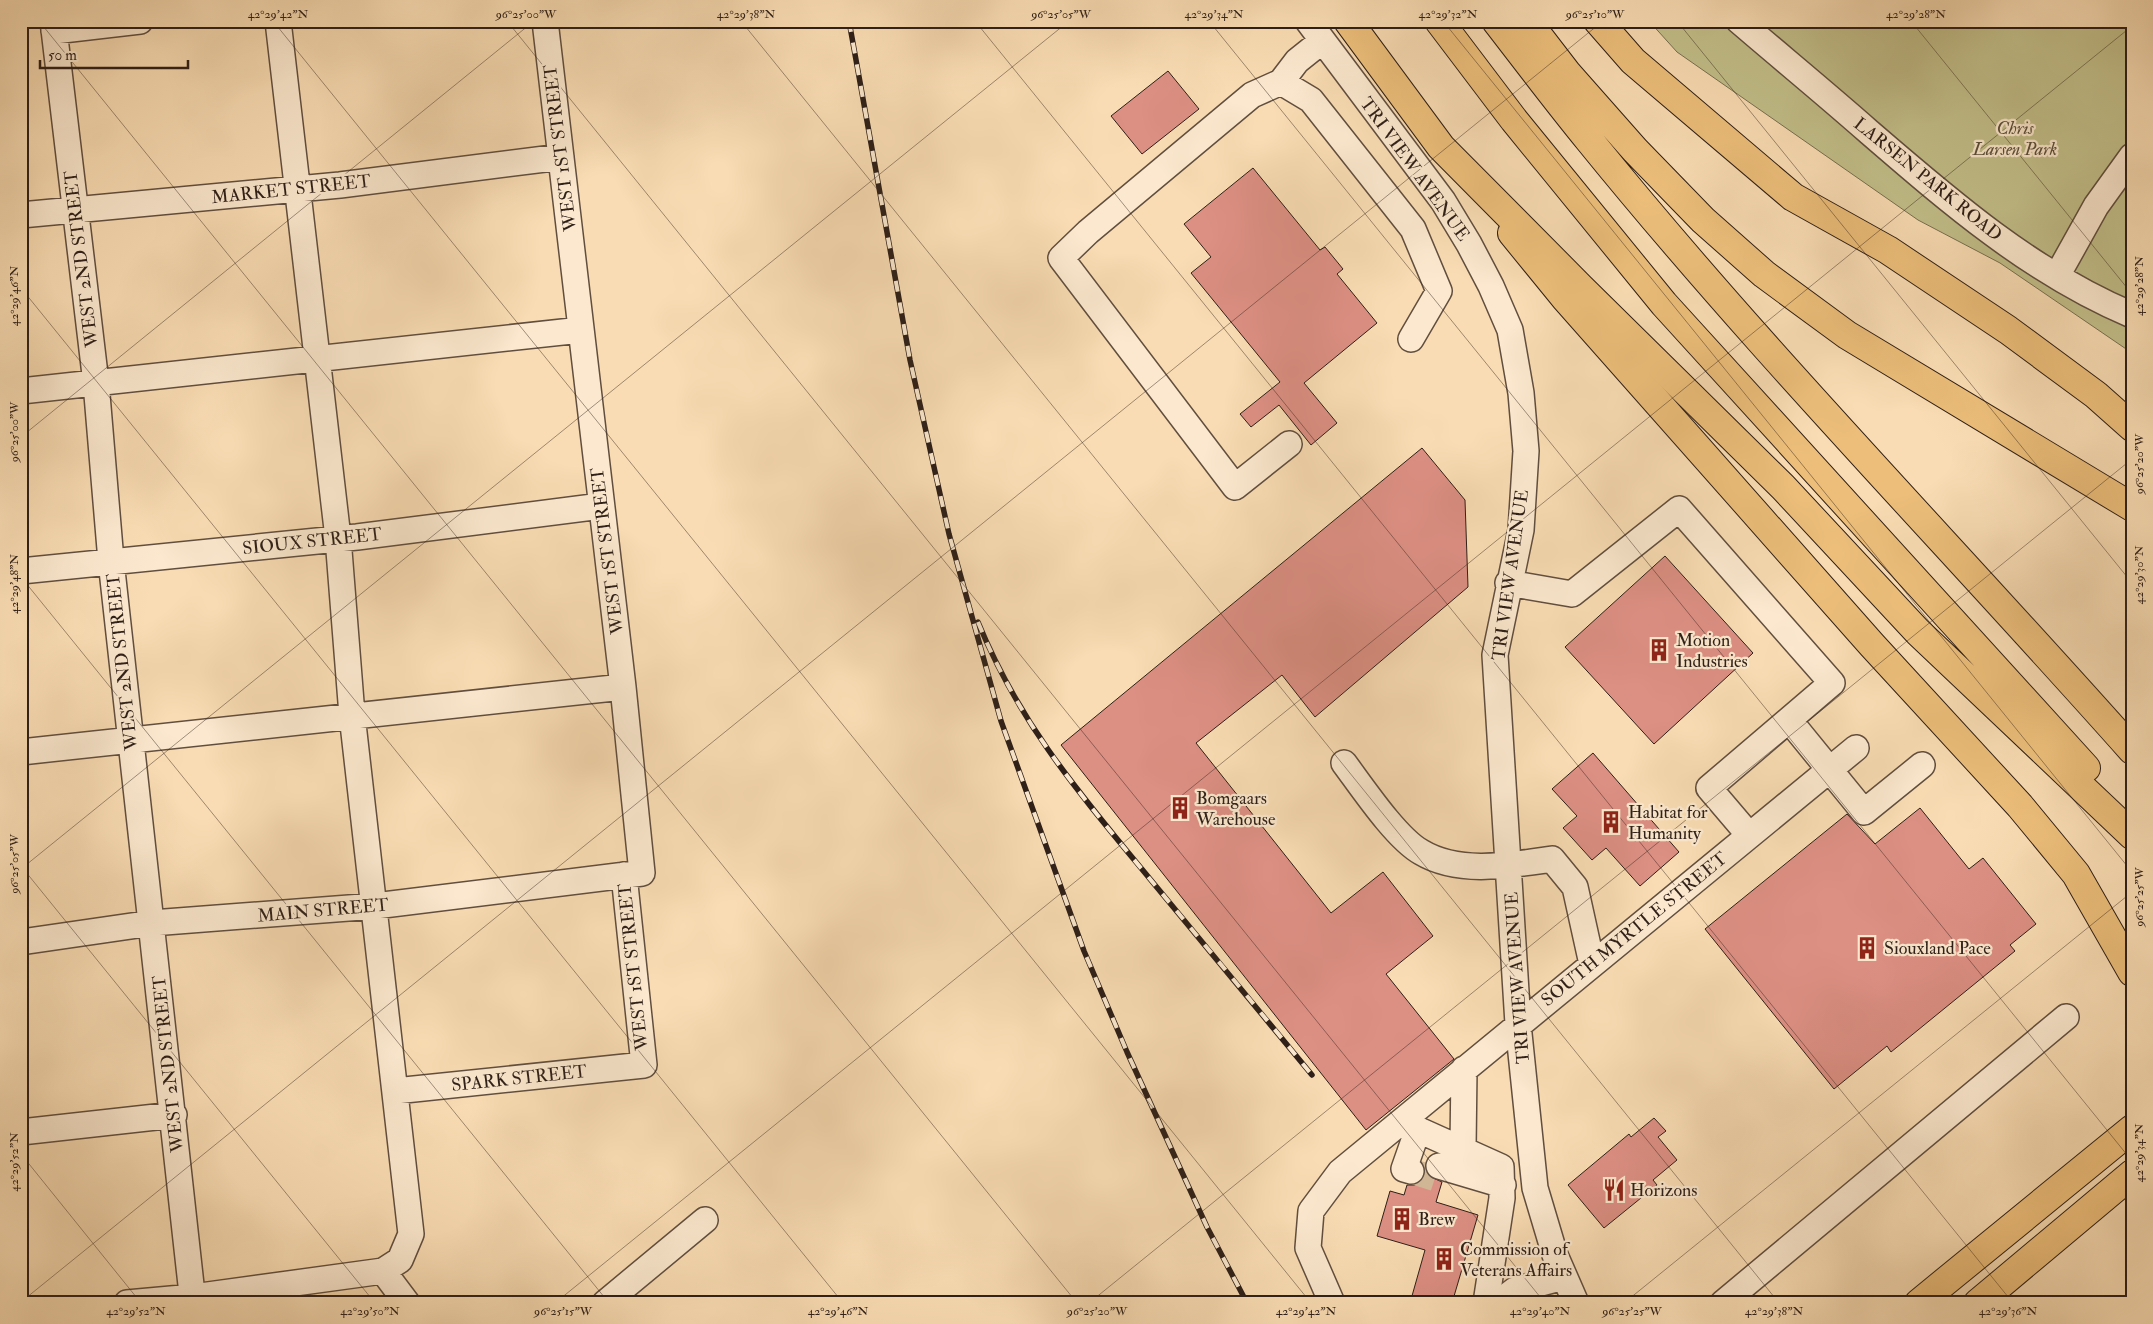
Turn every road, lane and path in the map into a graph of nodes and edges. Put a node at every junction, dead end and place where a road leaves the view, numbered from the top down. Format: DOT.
graph roads {
  1 [pos="140,21"];
  2 [pos="278,21"];
  3 [pos="545,21"];
  4 [pos="1308,21"];
  5 [pos="1348,21"];
  6 [pos="1440,21"];
  7 [pos="1496,21"];
  8 [pos="1527,21"];
  9 [pos="1598,21"];
  10 [pos="1739,21"];
  11 [pos="54,26"];
  12 [pos="1322,41"];
  13 [pos="1281,82"];
  14 [pos="1441,147"];
  15 [pos="2132,156"];
  16 [pos="561,157"];
  17 [pos="297,188"];
  18 [pos="76,210"];
  19 [pos="21,215"];
  20 [pos="2057,276"];
  21 [pos="2132,315"];
  22 [pos="581,330"];
  23 [pos="1411,339"];
  24 [pos="317,357"];
  25 [pos="96,383"];
  26 [pos="21,391"];
  27 [pos="2132,428"];
  28 [pos="1289,444"];
  29 [pos="601,506"];
  30 [pos="2132,507"];
  31 [pos="338,538"];
  32 [pos="111,560"];
  33 [pos="21,571"];
  34 [pos="1508,583"];
  35 [pos="623,687"];
  36 [pos="352,715"];
  37 [pos="1789,720"];
  38 [pos="131,739"];
  39 [pos="1856,748"];
  40 [pos="2132,750"];
  41 [pos="21,752"];
  42 [pos="1344,763"];
  43 [pos="1922,765"];
  44 [pos="1829,770"];
  45 [pos="2132,819"];
  46 [pos="1749,835"];
  47 [pos="2132,835"];
  48 [pos="1509,866"];
  49 [pos="624,875"];
  50 [pos="376,906"];
  51 [pos="152,924"];
  52 [pos="21,942"];
  53 [pos="1592,964"];
  54 [pos="2132,972"];
  55 [pos="2066,1016"];
  56 [pos="1518,1024"];
  57 [pos="644,1065"];
  58 [pos="1464,1069"];
  59 [pos="395,1091"];
  60 [pos="174,1115"];
  61 [pos="1409,1125"];
  62 [pos="2132,1129"];
  63 [pos="21,1132"];
  64 [pos="1463,1148"];
  65 [pos="2132,1174"];
  66 [pos="1502,1192"];
  67 [pos="705,1220"];
  68 [pos="383,1271"];
  69 [pos="1564,1277"];
  70 [pos="193,1300"];
  71 [pos="128,1303"];
  72 [pos="407,1303"];
  73 [pos="605,1303"];
  74 [pos="1332,1303"];
  75 [pos="1486,1303"];
  76 [pos="1498,1303"];
  77 [pos="1576,1303"];
  78 [pos="1723,1303"];
  79 [pos="1919,1303"];
  80 [pos="1978,1303"];
  1 -- 11 [label="street"];
  2 -- 17 [label="street"];
  3 -- 16 [label="street, WEST 1ST STREET"];
  4 -- 12 [label="street, TRI VIEW AVENUE"];
  5 -- 14 [label="main road"];
  6 -- 45 [label="main road"];
  7 -- 40 [label="main road"];
  8 -- 30 [label="main road"];
  9 -- 27 [label="main road"];
  10 -- 20 [label="street, LARSEN PARK ROAD"];
  11 -- 18 [label="street, WEST 2ND STREET"];
  12 -- 13 [label="street"];
  12 -- 34 [label="street, TRI VIEW AVENUE"];
  13 -- 23 [label="street"];
  13 -- 28 [label="street"];
  14 -- 47 [label="main road"];
  14 -- 54 [label="main road"];
  15 -- 20 [label="street"];
  16 -- 17 [label="street, MARKET STREET"];
  16 -- 22 [label="street, WEST 1ST STREET"];
  17 -- 18 [label="street, MARKET STREET"];
  17 -- 24 [label="street"];
  18 -- 19 [label="street, MARKET STREET"];
  18 -- 25 [label="street, WEST 2ND STREET"];
  20 -- 21 [label="street, LARSEN PARK ROAD"];
  22 -- 24 [label="street"];
  22 -- 29 [label="street, WEST 1ST STREET"];
  24 -- 25 [label="street"];
  24 -- 31 [label="street"];
  25 -- 26 [label="street"];
  25 -- 32 [label="street, WEST 2ND STREET"];
  29 -- 31 [label="street, SIOUX STREET"];
  29 -- 35 [label="street, WEST 1ST STREET"];
  31 -- 32 [label="street, SIOUX STREET"];
  31 -- 36 [label="street"];
  32 -- 33 [label="street, SIOUX STREET"];
  32 -- 38 [label="street, WEST 2ND STREET"];
  34 -- 37 [label="street"];
  34 -- 48 [label="street, TRI VIEW AVENUE"];
  35 -- 36 [label="street"];
  35 -- 49 [label="street, WEST 1ST STREET"];
  36 -- 38 [label="street"];
  36 -- 50 [label="street"];
  37 -- 44 [label="street"];
  37 -- 46 [label="street"];
  38 -- 41 [label="street"];
  38 -- 51 [label="street, WEST 2ND STREET"];
  39 -- 44 [label="street, SOUTH MYRTLE STREET"];
  42 -- 48 [label="street"];
  43 -- 44 [label="street"];
  44 -- 46 [label="street, SOUTH MYRTLE STREET"];
  46 -- 53 [label="street, SOUTH MYRTLE STREET"];
  48 -- 53 [label="street"];
  48 -- 56 [label="street, TRI VIEW AVENUE"];
  49 -- 50 [label="street, MAIN STREET"];
  49 -- 57 [label="street, WEST 1ST STREET"];
  50 -- 51 [label="street, MAIN STREET"];
  50 -- 59 [label="street"];
  51 -- 52 [label="street, MAIN STREET"];
  51 -- 60 [label="street, WEST 2ND STREET"];
  53 -- 56 [label="street, SOUTH MYRTLE STREET"];
  55 -- 78 [label="street"];
  56 -- 58 [label="street, SOUTH MYRTLE STREET"];
  56 -- 69 [label="street, TRI VIEW AVENUE"];
  57 -- 59 [label="street, SPARK STREET"];
  58 -- 61 [label="street, SOUTH MYRTLE STREET"];
  58 -- 64 [label="street"];
  59 -- 68 [label="street"];
  60 -- 63 [label="street"];
  60 -- 70 [label="street, WEST 2ND STREET"];
  61 -- 64 [label="street"];
  61 -- 66 [label="street"];
  61 -- 74 [label="street, SOUTH MYRTLE STREET"];
  62 -- 79 [label="main road"];
  64 -- 66 [label="street"];
  65 -- 80 [label="main road"];
  66 -- 75 [label="street"];
  67 -- 73 [label="street"];
  68 -- 70 [label="street"];
  68 -- 72 [label="street"];
  69 -- 76 [label="street"];
  69 -- 77 [label="street, TRI VIEW AVENUE"];
  70 -- 71 [label="street"];
}
